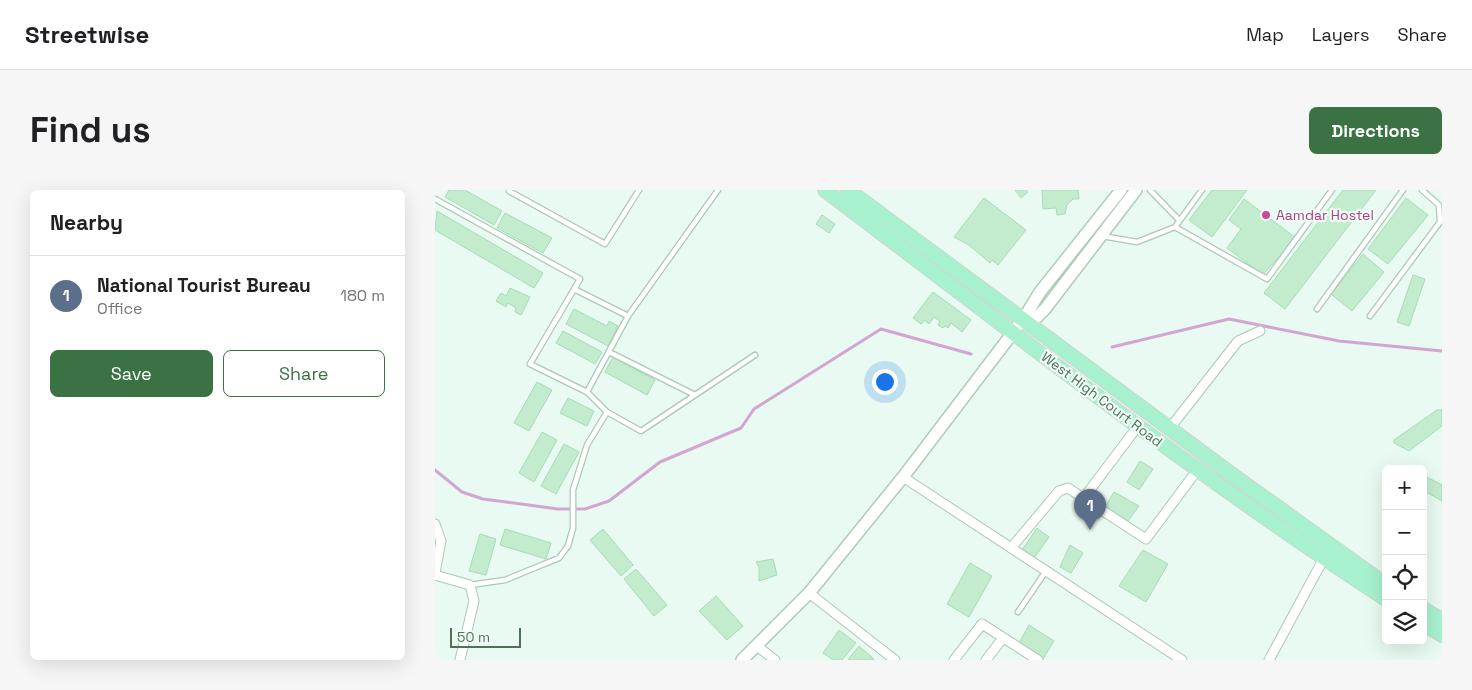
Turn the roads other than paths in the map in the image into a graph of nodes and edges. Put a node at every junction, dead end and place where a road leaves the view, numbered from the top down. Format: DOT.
graph roads {
  1 [pos="639,190"];
  2 [pos="718,190"];
  3 [pos="825,190"];
  4 [pos="848,190"];
  5 [pos="1121,190"];
  6 [pos="1136,190"];
  7 [pos="1150,190"];
  8 [pos="1202,190"];
  9 [pos="1332,190"];
  10 [pos="1403,190"];
  11 [pos="1422,190"];
  12 [pos="509,191"];
  13 [pos="435,199"];
  14 [pos="1179,220"];
  15 [pos="1175,227"];
  16 [pos="1101,236"];
  17 [pos="574,289"];
  18 [pos="1317,309"];
  19 [pos="628,316"];
  20 [pos="1370,316"];
  21 [pos="1024,318"];
  22 [pos="1260,331"];
  23 [pos="1013,332"];
  24 [pos="609,352"];
  25 [pos="755,355"];
  26 [pos="587,392"];
  27 [pos="695,395"];
  28 [pos="607,412"];
  29 [pos="1138,426"];
  30 [pos="1170,428"];
  31 [pos="1198,469"];
  32 [pos="903,477"];
  33 [pos="1083,499"];
  34 [pos="435,524"];
  35 [pos="1011,548"];
  36 [pos="1324,558"];
  37 [pos="1046,571"];
  38 [pos="435,574"];
  39 [pos="1382,582"];
  40 [pos="470,585"];
  41 [pos="809,593"];
  42 [pos="1382,596"];
  43 [pos="1427,611"];
  44 [pos="1019,612"];
  45 [pos="1442,620"];
  46 [pos="1427,626"];
  47 [pos="1442,635"];
  48 [pos="1003,638"];
  49 [pos="757,646"];
  50 [pos="1025,657"];
  51 [pos="960,658"];
  52 [pos="460,660"];
  53 [pos="742,660"];
  54 [pos="775,660"];
  55 [pos="895,660"];
  56 [pos="987,660"];
  57 [pos="1038,660"];
  58 [pos="1182,660"];
  59 [pos="1269,660"];
  1 -- 12 [label="lane"];
  2 -- 19 [label="lane"];
  3 -- 23 [label="main road, West High Court Road"];
  4 -- 21 [label="main road, West High Court Road"];
  5 -- 21 [label="main road"];
  6 -- 16 [label="main road"];
  7 -- 14 [label="lane"];
  8 -- 14 [label="lane"];
  9 -- 15 [label="lane"];
  10 -- 18 [label="lane"];
  11 -- 20 [label="lane"];
  13 -- 17 [label="lane"];
  14 -- 15 [label="lane"];
  15 -- 16 [label="lane"];
  16 -- 21 [label="main road"];
  17 -- 19 [label="lane"];
  17 -- 26 [label="lane"];
  19 -- 24 [label="lane"];
  21 -- 23 [label="main road"];
  21 -- 30 [label="main road, West High Court Road"];
  22 -- 30 [label="street"];
  23 -- 29 [label="main road, West High Court Road"];
  23 -- 32 [label="main road"];
  24 -- 26 [label="lane"];
  24 -- 27 [label="lane"];
  25 -- 27 [label="lane"];
  26 -- 28 [label="lane"];
  27 -- 28 [label="lane"];
  28 -- 40 [label="lane"];
  29 -- 31 [label="main road, West High Court Road"];
  29 -- 33 [label="street"];
  30 -- 39 [label="main road, West High Court Road"];
  31 -- 33 [label="street"];
  31 -- 36 [label="main road, West High Court Road"];
  32 -- 35 [label="street"];
  32 -- 41 [label="main road"];
  33 -- 35 [label="street"];
  34 -- 38 [label="street"];
  35 -- 37 [label="street"];
  36 -- 42 [label="main road, West High Court Road"];
  36 -- 59 [label="street"];
  37 -- 44 [label="lane"];
  37 -- 58 [label="street"];
  38 -- 40 [label="street"];
  40 -- 52 [label="street"];
  41 -- 49 [label="main road"];
  41 -- 55 [label="street"];
  43 -- 45 [label="main road"];
  46 -- 47 [label="main road"];
  48 -- 50 [label="street"];
  48 -- 51 [label="street"];
  48 -- 56 [label="street"];
  49 -- 53 [label="main road"];
  49 -- 54 [label="street"];
  50 -- 57 [label="street"];
}
